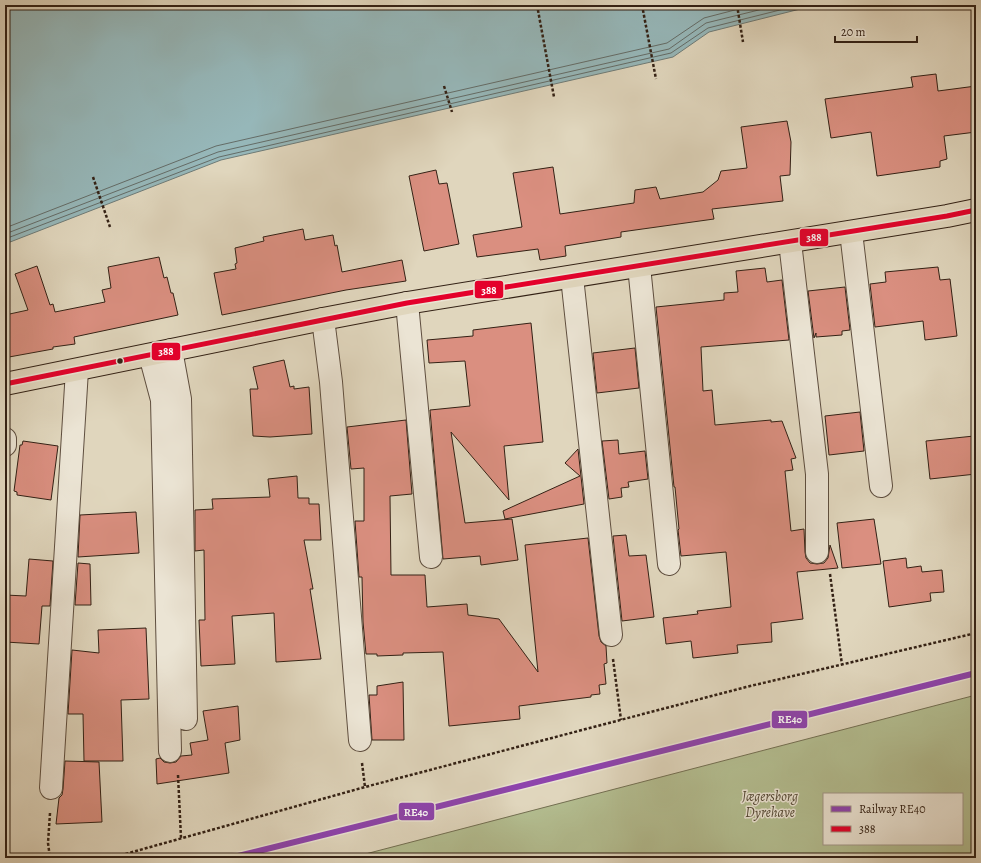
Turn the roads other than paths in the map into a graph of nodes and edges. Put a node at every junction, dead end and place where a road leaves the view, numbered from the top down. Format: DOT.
graph roads {
  1 [pos="976,210"];
  2 [pos="851,232"];
  3 [pos="790,242"];
  4 [pos="639,266"];
  5 [pos="572,277"];
  6 [pos="407,303"];
  7 [pos="318,320"];
  8 [pos="160,352"];
  9 [pos="77,370"];
  10 [pos="5,384"];
  11 [pos="5,439"];
  12 [pos="5,445"];
  13 [pos="881,486"];
  14 [pos="817,552"];
  15 [pos="431,556"];
  16 [pos="668,564"];
  17 [pos="338,626"];
  18 [pos="610,635"];
  19 [pos="186,719"];
  20 [pos="360,740"];
  21 [pos="170,751"];
  22 [pos="51,788"];
  1 -- 2 [label="main road"];
  2 -- 3 [label="main road"];
  2 -- 13 [label="lane"];
  3 -- 4 [label="main road"];
  3 -- 14 [label="lane"];
  4 -- 5 [label="main road"];
  4 -- 16 [label="lane"];
  5 -- 6 [label="main road"];
  5 -- 18 [label="lane"];
  6 -- 7 [label="main road"];
  6 -- 15 [label="lane"];
  7 -- 8 [label="main road"];
  7 -- 17 [label="lane"];
  7 -- 20 [label="lane"];
  8 -- 9 [label="main road"];
  8 -- 19 [label="lane"];
  8 -- 21 [label="lane"];
  9 -- 10 [label="main road"];
  9 -- 22 [label="lane"];
  11 -- 12 [label="lane"];
}
